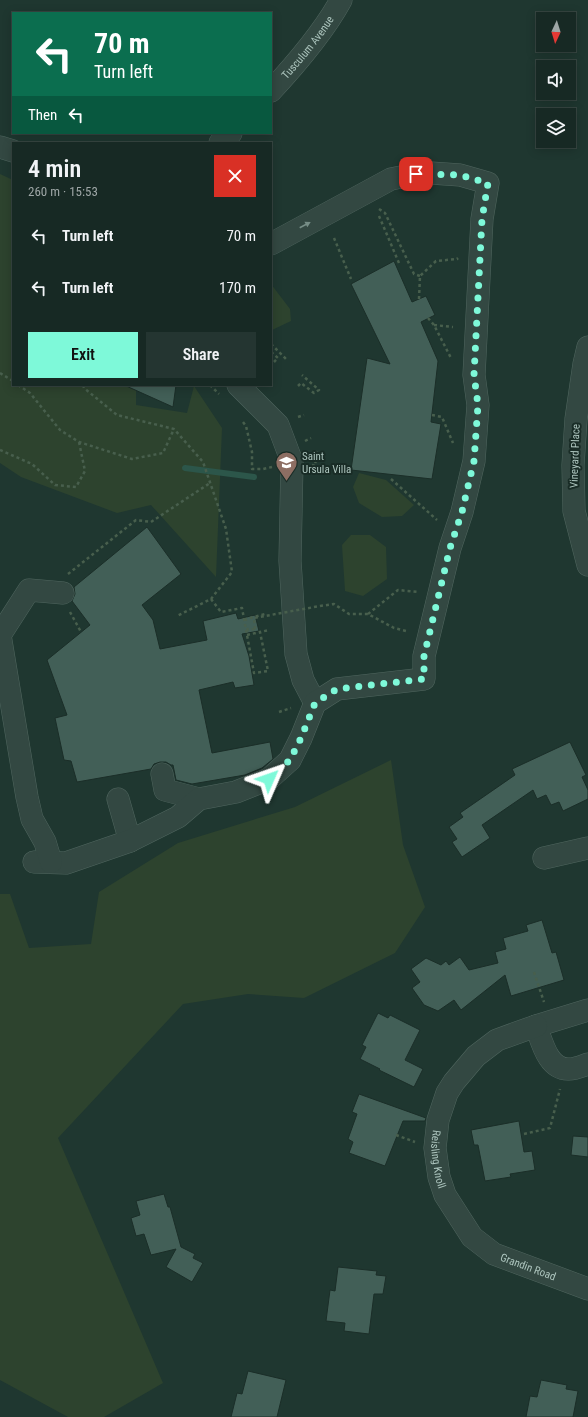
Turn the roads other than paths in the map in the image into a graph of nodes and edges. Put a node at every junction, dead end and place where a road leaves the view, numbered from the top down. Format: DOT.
graph roads {
  1 [pos="341,0"];
  2 [pos="272,91"];
  3 [pos="230,134"];
  4 [pos="221,142"];
  5 [pos="0,147"];
  6 [pos="12,151"];
  7 [pos="272,243"];
  8 [pos="588,347"];
  9 [pos="230,391"];
  10 [pos="588,565"];
  11 [pos="60,598"];
  12 [pos="315,703"];
  13 [pos="162,774"];
  14 [pos="118,799"];
  15 [pos="199,799"];
  16 [pos="130,841"];
  17 [pos="588,848"];
  18 [pos="544,858"];
  19 [pos="588,1010"];
  20 [pos="543,1024"];
  21 [pos="588,1064"];
  22 [pos="472,1237"];
  23 [pos="588,1289"];
  1 -- 2 [label="street, Tusculum Avenue"];
  3 -- 4 [label="street"];
  5 -- 6 [label="street"];
  7 -- 12 [label="street, one-way"];
  8 -- 10 [label="street, Vineyard Place"];
  9 -- 12 [label="street"];
  11 -- 16 [label="street"];
  12 -- 15 [label="street"];
  13 -- 15 [label="street"];
  14 -- 16 [label="street"];
  15 -- 16 [label="street"];
  17 -- 18 [label="street"];
  19 -- 20 [label="street, Reisling Knoll"];
  20 -- 21 [label="street"];
  20 -- 22 [label="street, Reisling Knoll"];
  22 -- 23 [label="street, Grandin Road"];
}
